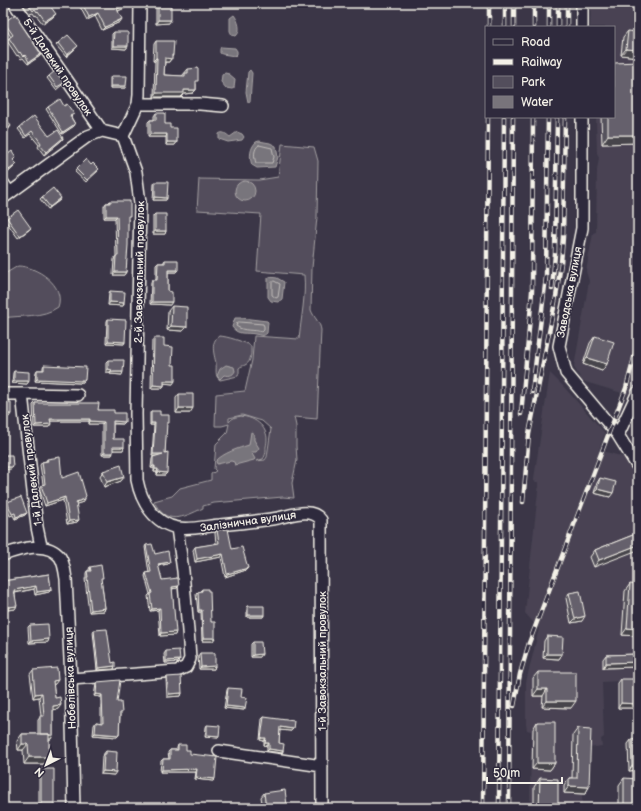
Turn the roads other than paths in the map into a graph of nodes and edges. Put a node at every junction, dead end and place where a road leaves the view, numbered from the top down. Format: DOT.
graph roads {
  1 [pos="14,3"];
  2 [pos="140,3"];
  3 [pos="582,3"];
  4 [pos="582,26"];
  5 [pos="138,104"];
  6 [pos="223,106"];
  7 [pos="582,118"];
  8 [pos="102,131"];
  9 [pos="123,136"];
  10 [pos="3,183"];
  11 [pos="6,195"];
  12 [pos="638,392"];
  13 [pos="3,394"];
  14 [pos="22,394"];
  15 [pos="78,395"];
  16 [pos="618,435"];
  17 [pos="637,463"];
  18 [pos="318,516"];
  19 [pos="177,528"];
  20 [pos="41,546"];
  21 [pos="3,555"];
  22 [pos="71,679"];
  23 [pos="219,751"];
  24 [pos="322,766"];
  25 [pos="74,808"];
  26 [pos="322,808"];
  1 -- 8 [label="street, 5-й Далекий провулок"];
  2 -- 5 [label="street"];
  3 -- 4 [label="street"];
  5 -- 6 [label="street"];
  5 -- 9 [label="street"];
  7 -- 16 [label="street, Заводська вулиця"];
  8 -- 9 [label="street"];
  8 -- 11 [label="street"];
  9 -- 19 [label="street, 2-й Завокзальний провулок"];
  10 -- 11 [label="street"];
  12 -- 16 [label="street"];
  13 -- 14 [label="street"];
  14 -- 15 [label="street"];
  14 -- 20 [label="street, 1-й Далекий провулок"];
  16 -- 17 [label="street, Заводська вулиця"];
  18 -- 19 [label="street, Залізнична вулиця"];
  18 -- 24 [label="street, 1-й Завокзальний провулок"];
  19 -- 22 [label="street"];
  20 -- 21 [label="street"];
  20 -- 22 [label="street, Нобелівська вулиця"];
  22 -- 25 [label="street, Нобелівська вулиця"];
  23 -- 24 [label="street"];
  24 -- 26 [label="street, 1-й Завокзальний провулок"];
}
